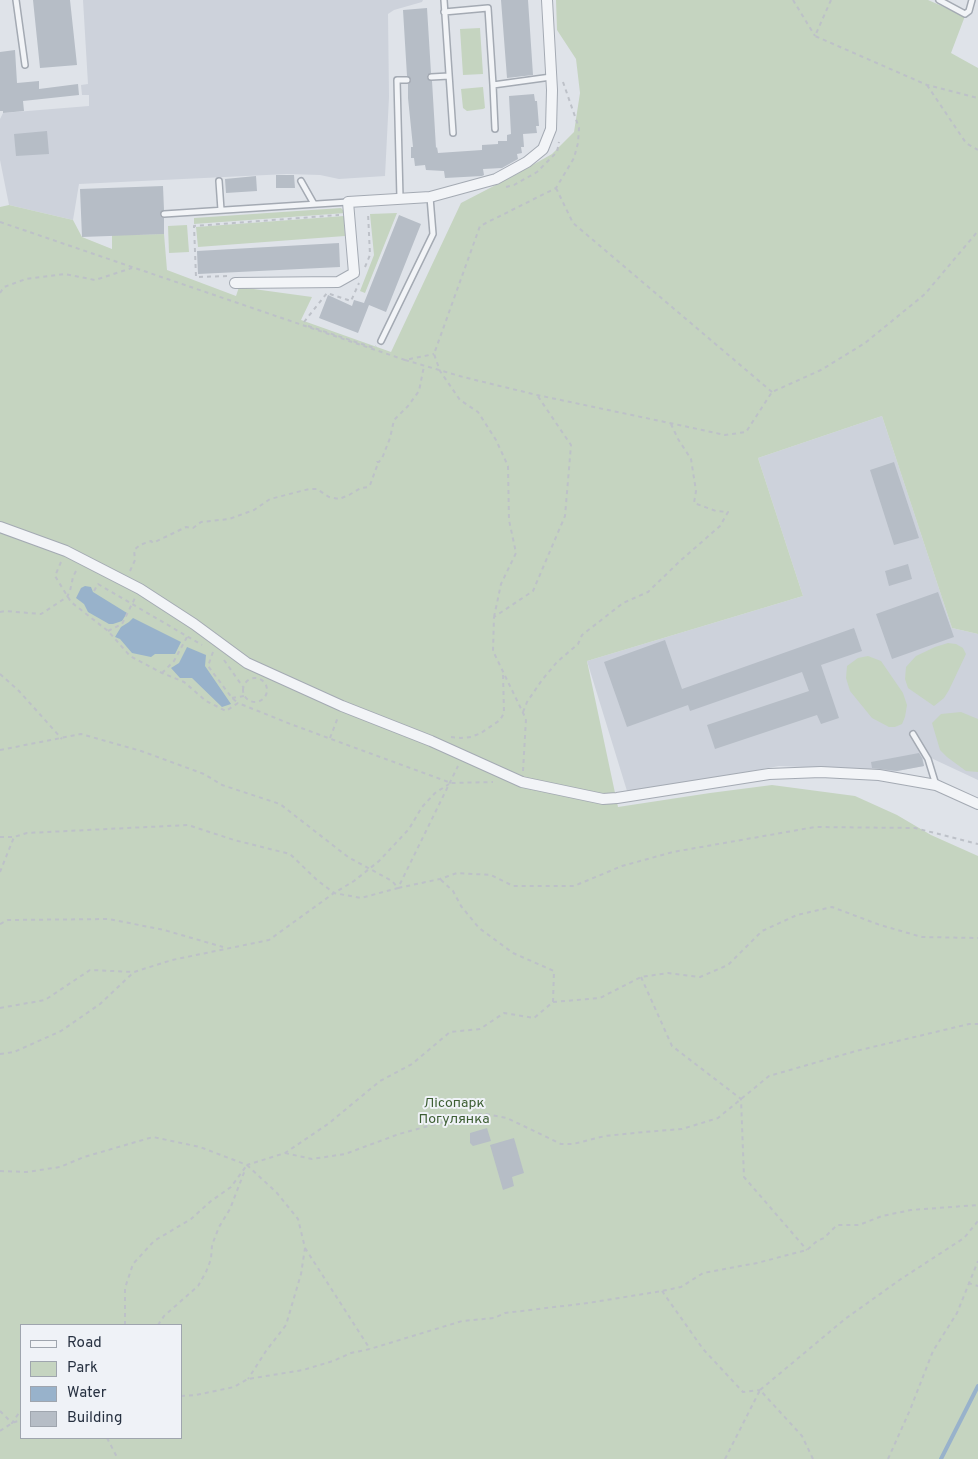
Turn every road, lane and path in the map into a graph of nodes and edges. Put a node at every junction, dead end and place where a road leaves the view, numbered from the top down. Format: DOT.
graph roads {
  1 [pos="16,0"];
  2 [pos="444,0"];
  3 [pos="547,0"];
  4 [pos="793,0"];
  5 [pos="832,0"];
  6 [pos="939,0"];
  7 [pos="972,0"];
  8 [pos="444,12"];
  9 [pos="815,36"];
  10 [pos="25,65"];
  11 [pos="449,76"];
  12 [pos="551,77"];
  13 [pos="431,78"];
  14 [pos="407,80"];
  15 [pos="563,81"];
  16 [pos="493,85"];
  17 [pos="927,85"];
  18 [pos="978,98"];
  19 [pos="495,129"];
  20 [pos="453,133"];
  21 [pos="978,150"];
  22 [pos="219,180"];
  23 [pos="301,182"];
  24 [pos="556,188"];
  25 [pos="430,196"];
  26 [pos="400,198"];
  27 [pos="348,202"];
  28 [pos="314,204"];
  29 [pos="220,210"];
  30 [pos="164,214"];
  31 [pos="349,214"];
  32 [pos="0,222"];
  33 [pos="978,231"];
  34 [pos="133,268"];
  35 [pos="235,280"];
  36 [pos="0,294"];
  37 [pos="301,325"];
  38 [pos="381,341"];
  39 [pos="434,354"];
  40 [pos="405,360"];
  41 [pos="424,366"];
  42 [pos="440,371"];
  43 [pos="772,392"];
  44 [pos="537,395"];
  45 [pos="671,424"];
  46 [pos="0,527"];
  47 [pos="66,550"];
  48 [pos="82,559"];
  49 [pos="121,579"];
  50 [pos="140,589"];
  51 [pos="94,591"];
  52 [pos="67,597"];
  53 [pos="132,604"];
  54 [pos="0,612"];
  55 [pos="494,617"];
  56 [pos="108,631"];
  57 [pos="188,636"];
  58 [pos="204,646"];
  59 [pos="215,647"];
  60 [pos="217,655"];
  61 [pos="222,658"];
  62 [pos="503,672"];
  63 [pos="162,673"];
  64 [pos="0,674"];
  65 [pos="243,687"];
  66 [pos="244,696"];
  67 [pos="232,698"];
  68 [pos="238,703"];
  69 [pos="342,706"];
  70 [pos="523,713"];
  71 [pos="913,734"];
  72 [pos="446,736"];
  73 [pos="330,738"];
  74 [pos="62,739"];
  75 [pos="0,750"];
  76 [pos="463,756"];
  77 [pos="496,782"];
  78 [pos="522,782"];
  79 [pos="451,783"];
  80 [pos="936,785"];
  81 [pos="978,804"];
  82 [pos="14,836"];
  83 [pos="0,837"];
  84 [pos="978,844"];
  85 [pos="369,869"];
  86 [pos="0,872"];
  87 [pos="440,879"];
  88 [pos="398,888"];
  89 [pos="334,893"];
  90 [pos="0,924"];
  91 [pos="978,938"];
  92 [pos="225,948"];
  93 [pos="134,972"];
  94 [pos="641,977"];
  95 [pos="553,1002"];
  96 [pos="0,1008"];
  97 [pos="978,1024"];
  98 [pos="0,1054"];
  99 [pos="741,1099"];
  100 [pos="285,1154"];
  101 [pos="247,1165"];
  102 [pos="0,1171"];
  103 [pos="978,1205"];
  104 [pos="978,1221"];
  105 [pos="305,1248"];
  106 [pos="807,1250"];
  107 [pos="978,1261"];
  108 [pos="968,1283"];
  109 [pos="978,1286"];
  110 [pos="662,1291"];
  111 [pos="125,1324"];
  112 [pos="159,1324"];
  113 [pos="370,1349"];
  114 [pos="248,1379"];
  115 [pos="760,1390"];
  116 [pos="182,1396"];
  117 [pos="0,1411"];
  118 [pos="20,1411"];
  119 [pos="20,1420"];
  120 [pos="12,1423"];
  121 [pos="0,1431"];
  122 [pos="108,1439"];
  123 [pos="118,1459"];
  124 [pos="725,1459"];
  125 [pos="813,1459"];
  126 [pos="888,1459"];
  1 -- 10 [label="lane"];
  2 -- 8 [label="lane"];
  3 -- 12 [label="street"];
  4 -- 9 [label="path"];
  5 -- 9 [label="path"];
  6 -- 7 [label="lane"];
  8 -- 11 [label="lane"];
  8 -- 16 [label="lane"];
  9 -- 17 [label="path"];
  11 -- 13 [label="lane"];
  11 -- 20 [label="lane"];
  12 -- 16 [label="lane"];
  12 -- 25 [label="street"];
  14 -- 26 [label="lane"];
  15 -- 24 [label="path"];
  16 -- 19 [label="lane"];
  17 -- 18 [label="path"];
  17 -- 21 [label="path"];
  22 -- 29 [label="lane"];
  23 -- 28 [label="lane"];
  24 -- 39 [label="path"];
  24 -- 43 [label="path"];
  25 -- 26 [label="street"];
  25 -- 38 [label="lane"];
  26 -- 27 [label="street"];
  27 -- 28 [label="lane"];
  27 -- 31 [label="street"];
  28 -- 29 [label="lane"];
  29 -- 30 [label="lane"];
  31 -- 35 [label="street"];
  31 -- 35 [label="path"];
  32 -- 34 [label="path"];
  33 -- 43 [label="path"];
  34 -- 36 [label="path"];
  34 -- 37 [label="path"];
  37 -- 38 [label="path"];
  37 -- 40 [label="path"];
  39 -- 40 [label="path"];
  39 -- 42 [label="path"];
  40 -- 41 [label="path"];
  41 -- 42 [label="path"];
  41 -- 49 [label="path"];
  42 -- 44 [label="path"];
  42 -- 55 [label="path"];
  43 -- 45 [label="path"];
  44 -- 45 [label="path"];
  44 -- 55 [label="path"];
  45 -- 70 [label="path"];
  46 -- 47 [label="street"];
  47 -- 48 [label="street"];
  47 -- 52 [label="path"];
  48 -- 49 [label="street"];
  48 -- 52 [label="path"];
  49 -- 50 [label="street"];
  50 -- 53 [label="path"];
  50 -- 59 [label="street"];
  51 -- 53 [label="path"];
  52 -- 54 [label="path"];
  52 -- 56 [label="path"];
  53 -- 56 [label="path"];
  53 -- 57 [label="path"];
  55 -- 62 [label="path"];
  56 -- 63 [label="path"];
  57 -- 58 [label="path"];
  57 -- 63 [label="path"];
  59 -- 60 [label="path"];
  59 -- 67 [label="path"];
  59 -- 69 [label="street"];
  61 -- 65 [label="path"];
  62 -- 70 [label="path"];
  62 -- 72 [label="path"];
  63 -- 68 [label="path"];
  64 -- 74 [label="path"];
  65 -- 66 [label="path"];
  65 -- 66 [label="path"];
  66 -- 67 [label="path"];
  67 -- 68 [label="path"];
  68 -- 73 [label="path"];
  69 -- 73 [label="path"];
  69 -- 76 [label="street"];
  70 -- 78 [label="path"];
  71 -- 80 [label="lane"];
  73 -- 79 [label="path"];
  74 -- 75 [label="path"];
  74 -- 85 [label="path"];
  76 -- 78 [label="street"];
  76 -- 79 [label="path"];
  77 -- 79 [label="path"];
  78 -- 80 [label="street"];
  79 -- 85 [label="path"];
  79 -- 88 [label="path"];
  80 -- 81 [label="street"];
  82 -- 83 [label="path"];
  82 -- 86 [label="path"];
  82 -- 89 [label="path"];
  84 -- 87 [label="path"];
  85 -- 88 [label="path"];
  85 -- 89 [label="path"];
  87 -- 88 [label="path"];
  87 -- 95 [label="path"];
  88 -- 89 [label="path"];
  89 -- 92 [label="path"];
  90 -- 92 [label="path"];
  91 -- 94 [label="path"];
  92 -- 93 [label="path"];
  93 -- 96 [label="path"];
  93 -- 98 [label="path"];
  94 -- 95 [label="path"];
  94 -- 99 [label="path"];
  95 -- 100 [label="path"];
  97 -- 99 [label="path"];
  99 -- 100 [label="path"];
  99 -- 106 [label="path"];
  100 -- 101 [label="path"];
  101 -- 102 [label="path"];
  101 -- 105 [label="path"];
  101 -- 111 [label="path"];
  101 -- 112 [label="path"];
  103 -- 106 [label="path"];
  104 -- 115 [label="path"];
  105 -- 113 [label="path"];
  105 -- 114 [label="path"];
  106 -- 110 [label="path"];
  107 -- 108 [label="path"];
  108 -- 109 [label="path"];
  108 -- 126 [label="path"];
  110 -- 113 [label="path"];
  110 -- 115 [label="path"];
  113 -- 114 [label="path"];
  114 -- 116 [label="path"];
  115 -- 124 [label="path"];
  115 -- 125 [label="path"];
  117 -- 120 [label="path"];
  118 -- 120 [label="path"];
  119 -- 120 [label="path"];
  120 -- 121 [label="path"];
  122 -- 123 [label="path"];
}
